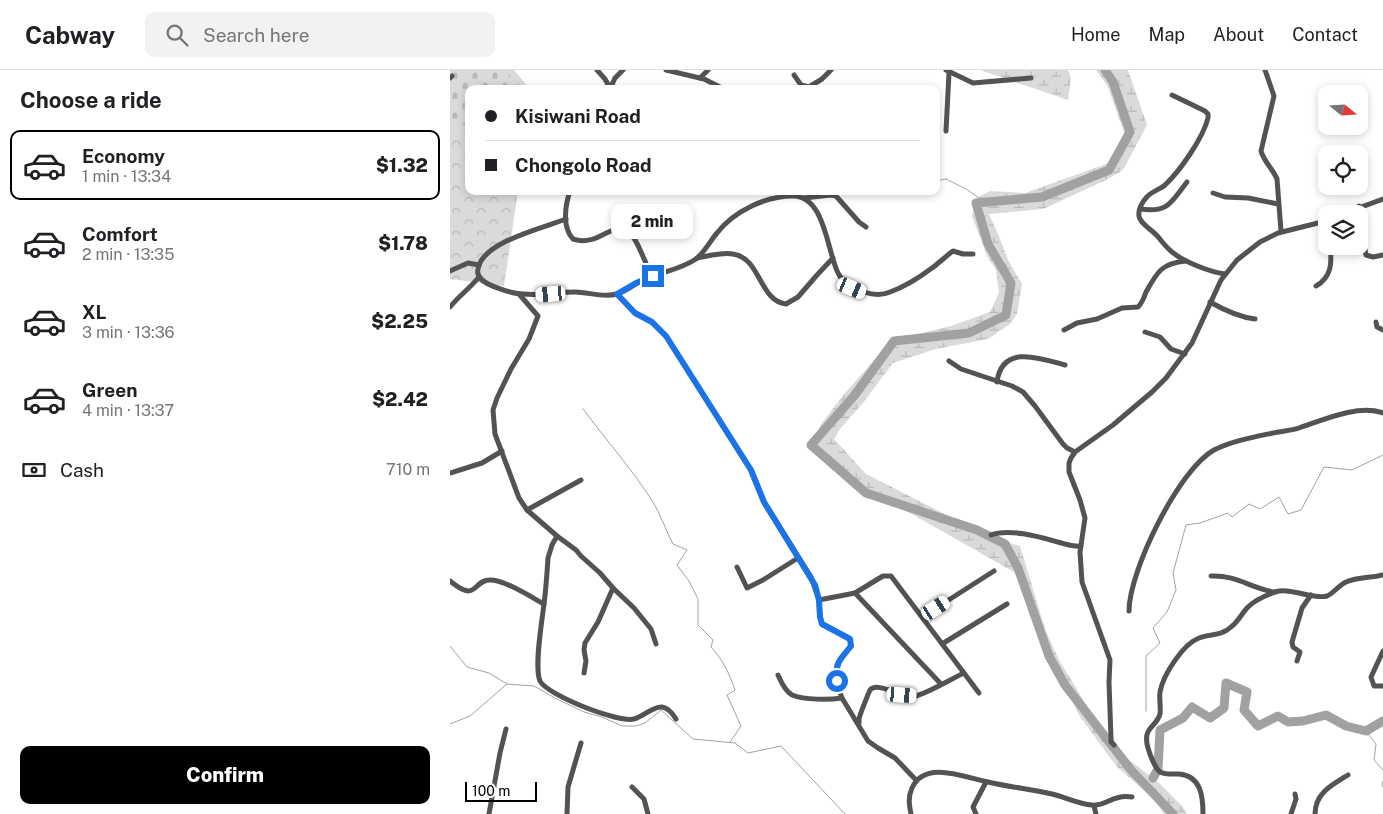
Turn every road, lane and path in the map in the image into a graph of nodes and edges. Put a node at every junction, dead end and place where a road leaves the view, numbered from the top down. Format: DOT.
graph roads {
  1 [pos="597,70"];
  2 [pos="618,70"];
  3 [pos="623,70"];
  4 [pos="666,70"];
  5 [pos="708,70"];
  6 [pos="831,70"];
  7 [pos="1265,70"];
  8 [pos="947,71"];
  9 [pos="794,75"];
  10 [pos="615,78"];
  11 [pos="700,78"];
  12 [pos="1031,78"];
  13 [pos="608,85"];
  14 [pos="612,85"];
  15 [pos="718,85"];
  16 [pos="800,85"];
  17 [pos="813,85"];
  18 [pos="1172,95"];
  19 [pos="946,131"];
  20 [pos="1187,182"];
  21 [pos="1213,193"];
  22 [pos="569,195"];
  23 [pos="804,198"];
  24 [pos="1383,199"];
  25 [pos="1278,204"];
  26 [pos="1362,205"];
  27 [pos="1140,208"];
  28 [pos="566,219"];
  29 [pos="1318,223"];
  30 [pos="866,228"];
  31 [pos="1282,231"];
  32 [pos="973,254"];
  33 [pos="1331,255"];
  34 [pos="1366,255"];
  35 [pos="1383,255"];
  36 [pos="697,258"];
  37 [pos="833,258"];
  38 [pos="1186,260"];
  39 [pos="479,266"];
  40 [pos="450,271"];
  41 [pos="1225,274"];
  42 [pos="653,276"];
  43 [pos="479,277"];
  44 [pos="1316,286"];
  45 [pos="519,294"];
  46 [pos="617,294"];
  47 [pos="1210,302"];
  48 [pos="450,307"];
  49 [pos="1255,319"];
  50 [pos="1376,322"];
  51 [pos="1064,330"];
  52 [pos="1383,330"];
  53 [pos="1146,332"];
  54 [pos="1185,354"];
  55 [pos="949,361"];
  56 [pos="1065,365"];
  57 [pos="997,382"];
  58 [pos="1383,413"];
  59 [pos="502,451"];
  60 [pos="1075,452"];
  61 [pos="450,473"];
  62 [pos="581,480"];
  63 [pos="527,510"];
  64 [pos="992,535"];
  65 [pos="557,536"];
  66 [pos="1081,546"];
  67 [pos="798,558"];
  68 [pos="737,567"];
  69 [pos="994,571"];
  70 [pos="1211,576"];
  71 [pos="1383,576"];
  72 [pos="450,581"];
  73 [pos="613,588"];
  74 [pos="1274,592"];
  75 [pos="855,593"];
  76 [pos="1311,595"];
  77 [pos="819,600"];
  78 [pos="544,604"];
  79 [pos="1007,604"];
  80 [pos="1129,611"];
  81 [pos="922,617"];
  82 [pos="656,644"];
  83 [pos="942,644"];
  84 [pos="1383,651"];
  85 [pos="1297,662"];
  86 [pos="584,672"];
  87 [pos="964,673"];
  88 [pos="778,675"];
  89 [pos="941,684"];
  90 [pos="1383,686"];
  91 [pos="978,693"];
  92 [pos="842,698"];
  93 [pos="676,719"];
  94 [pos="860,728"];
  95 [pos="506,729"];
  96 [pos="581,743"];
  97 [pos="1114,745"];
  98 [pos="1348,775"];
  99 [pos="916,780"];
  100 [pos="986,782"];
  101 [pos="632,787"];
  102 [pos="1295,794"];
  103 [pos="1132,797"];
  104 [pos="1094,806"];
  105 [pos="489,814"];
  106 [pos="567,814"];
  107 [pos="648,814"];
  108 [pos="911,814"];
  109 [pos="976,814"];
  110 [pos="1096,814"];
  111 [pos="1203,814"];
  112 [pos="1291,814"];
  113 [pos="1315,814"];
  1 -- 13 [label="street"];
  2 -- 10 [label="street"];
  3 -- 10 [label="street"];
  4 -- 11 [label="street"];
  5 -- 11 [label="street"];
  6 -- 17 [label="street"];
  7 -- 25 [label="street"];
  8 -- 12 [label="street"];
  8 -- 19 [label="street"];
  9 -- 16 [label="street"];
  10 -- 14 [label="street"];
  11 -- 15 [label="street"];
  18 -- 27 [label="street"];
  20 -- 27 [label="street"];
  21 -- 25 [label="street"];
  22 -- 28 [label="street"];
  23 -- 30 [label="street"];
  23 -- 36 [label="street"];
  23 -- 37 [label="street"];
  24 -- 26 [label="street"];
  25 -- 31 [label="street"];
  27 -- 38 [label="street"];
  28 -- 39 [label="street"];
  28 -- 42 [label="street"];
  29 -- 31 [label="street"];
  31 -- 41 [label="street"];
  32 -- 37 [label="street"];
  33 -- 44 [label="street"];
  34 -- 35 [label="street"];
  36 -- 37 [label="street"];
  36 -- 42 [label="street"];
  38 -- 41 [label="street"];
  38 -- 51 [label="street"];
  39 -- 40 [label="street"];
  39 -- 43 [label="street"];
  41 -- 47 [label="street"];
  42 -- 46 [label="street"];
  43 -- 45 [label="street"];
  43 -- 48 [label="street"];
  45 -- 46 [label="street"];
  45 -- 59 [label="street"];
  46 -- 67 [label="street"];
  47 -- 49 [label="street"];
  47 -- 54 [label="street"];
  50 -- 52 [label="street"];
  53 -- 54 [label="street"];
  54 -- 60 [label="street"];
  55 -- 57 [label="street"];
  56 -- 57 [label="street"];
  57 -- 60 [label="street"];
  58 -- 80 [label="street"];
  59 -- 61 [label="street"];
  59 -- 63 [label="street"];
  60 -- 66 [label="street"];
  62 -- 63 [label="street"];
  63 -- 65 [label="street"];
  64 -- 66 [label="street"];
  65 -- 73 [label="street"];
  65 -- 78 [label="street"];
  66 -- 97 [label="street"];
  67 -- 68 [label="street"];
  67 -- 77 [label="street"];
  69 -- 81 [label="street"];
  70 -- 74 [label="street"];
  71 -- 76 [label="street"];
  72 -- 78 [label="street"];
  73 -- 82 [label="street"];
  73 -- 86 [label="street"];
  74 -- 76 [label="street"];
  74 -- 111 [label="street"];
  75 -- 77 [label="street"];
  75 -- 81 [label="street"];
  75 -- 89 [label="street"];
  76 -- 85 [label="street"];
  77 -- 92 [label="street"];
  78 -- 93 [label="street"];
  79 -- 83 [label="street"];
  81 -- 83 [label="street"];
  83 -- 87 [label="street"];
  84 -- 90 [label="street"];
  87 -- 89 [label="street"];
  87 -- 91 [label="street"];
  88 -- 92 [label="street"];
  89 -- 94 [label="street"];
  92 -- 94 [label="street"];
  94 -- 99 [label="street"];
  95 -- 105 [label="street"];
  96 -- 106 [label="street"];
  98 -- 113 [label="street"];
  99 -- 100 [label="street"];
  99 -- 108 [label="street"];
  100 -- 104 [label="street"];
  100 -- 109 [label="street"];
  101 -- 107 [label="street"];
  102 -- 112 [label="street"];
  103 -- 104 [label="street"];
  104 -- 110 [label="street"];
}
